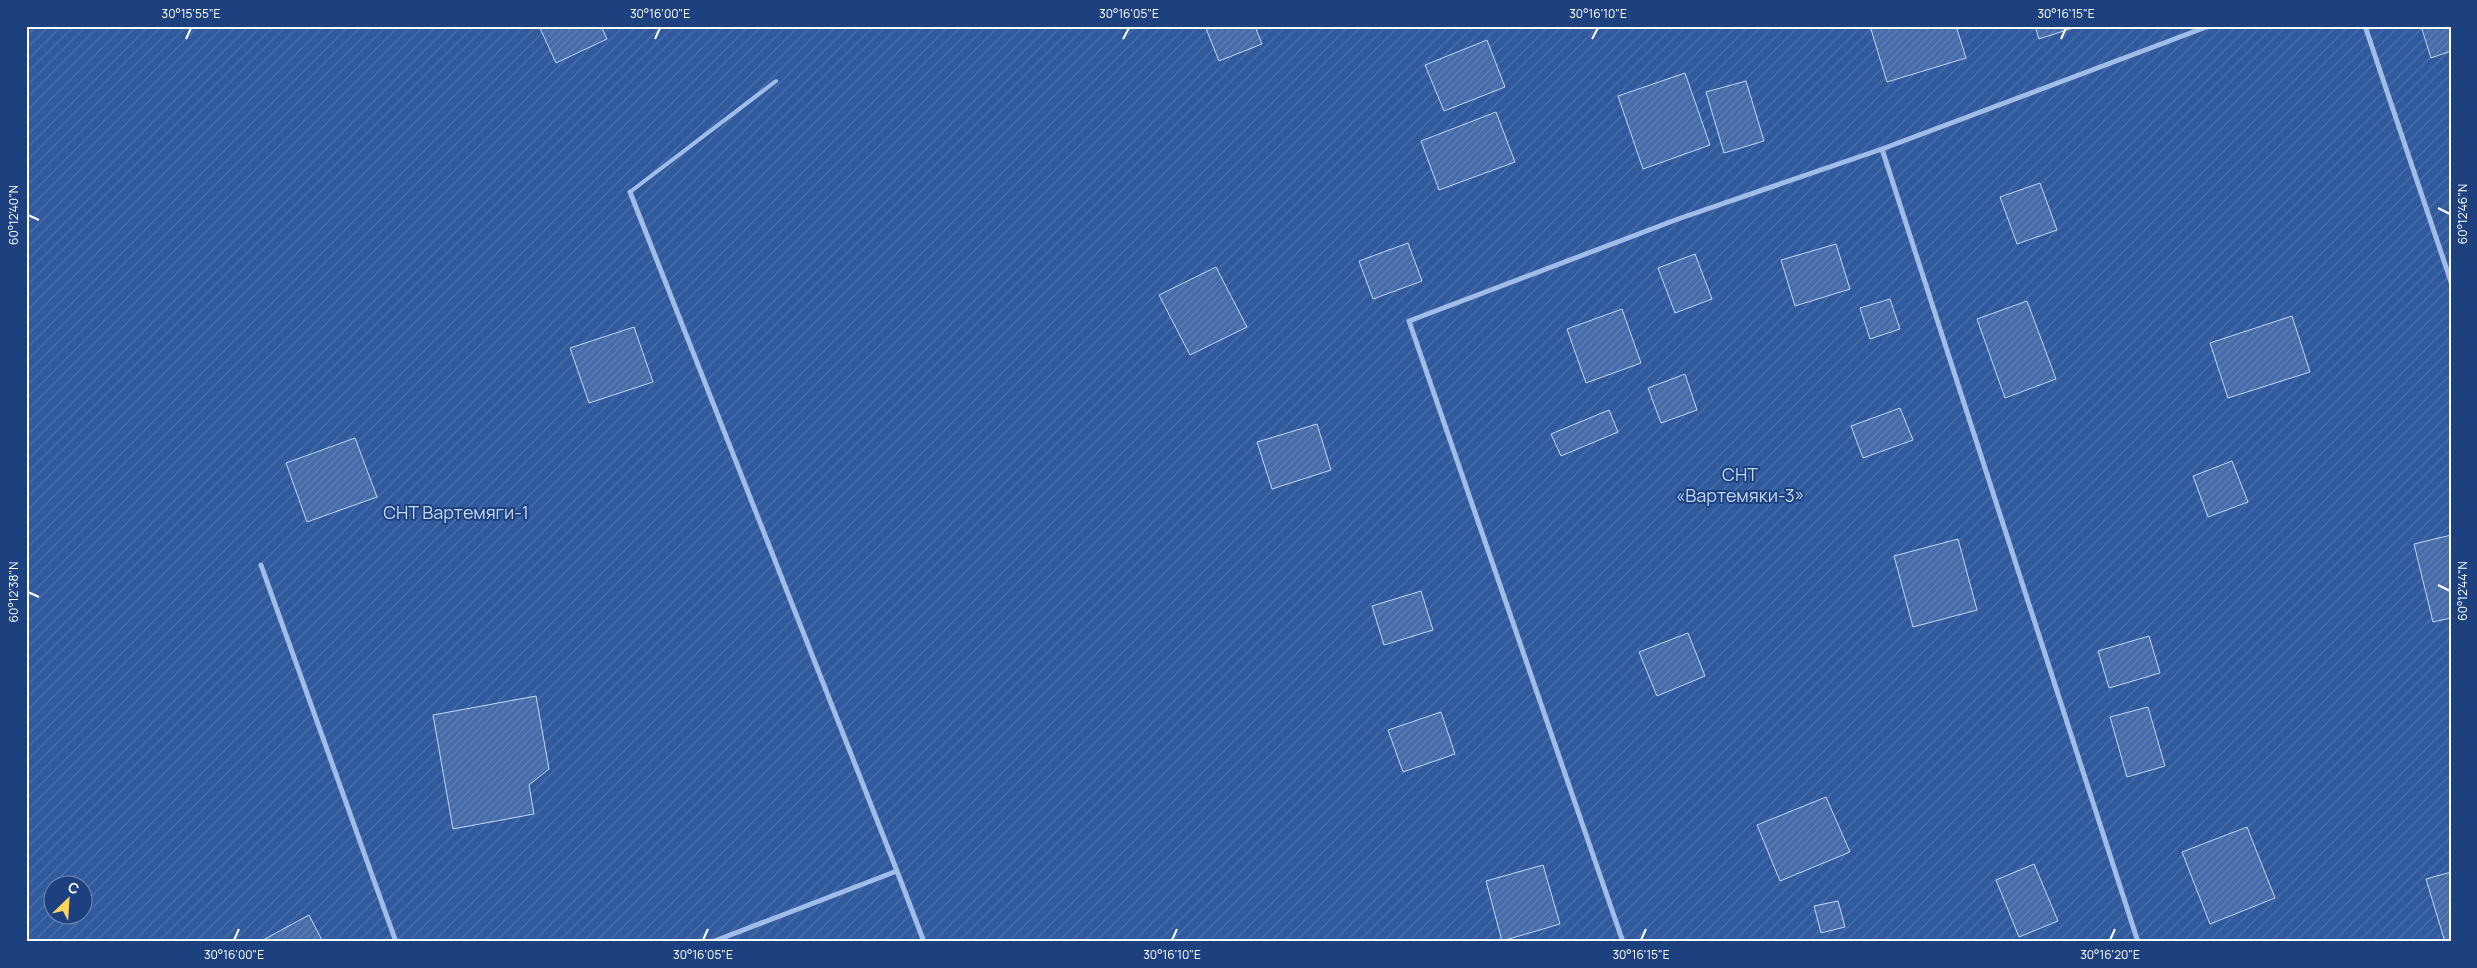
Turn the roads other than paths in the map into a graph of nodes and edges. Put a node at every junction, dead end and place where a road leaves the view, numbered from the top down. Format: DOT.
graph roads {
  1 [pos="2209,26"];
  2 [pos="2365,26"];
  3 [pos="776,82"];
  4 [pos="1882,149"];
  5 [pos="630,192"];
  6 [pos="2451,282"];
  7 [pos="261,565"];
  8 [pos="896,871"];
  9 [pos="396,942"];
  10 [pos="712,942"];
  11 [pos="924,942"];
  12 [pos="1623,942"];
  13 [pos="2138,942"];
  1 -- 4 [label="street"];
  2 -- 6 [label="street"];
  3 -- 5 [label="lane"];
  4 -- 12 [label="street"];
  4 -- 13 [label="street"];
  5 -- 8 [label="street"];
  7 -- 9 [label="street"];
  8 -- 10 [label="street"];
  8 -- 11 [label="street"];
}
